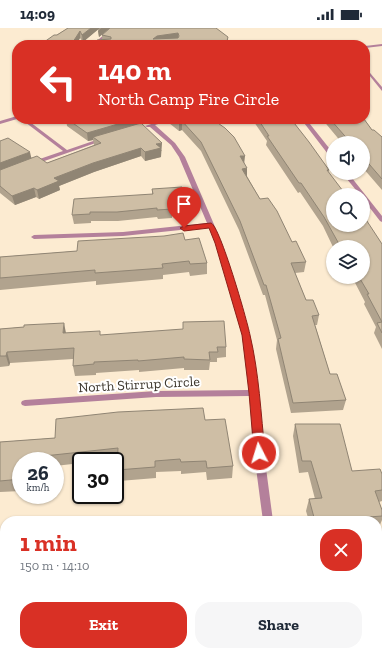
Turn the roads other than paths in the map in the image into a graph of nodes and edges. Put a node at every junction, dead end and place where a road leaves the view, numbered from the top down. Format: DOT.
graph roads {
  1 [pos="114,28"];
  2 [pos="101,40"];
  3 [pos="382,45"];
  4 [pos="370,46"];
  5 [pos="370,74"];
  6 [pos="382,90"];
  7 [pos="12,118"];
  8 [pos="0,122"];
  9 [pos="30,124"];
  10 [pos="154,124"];
  11 [pos="307,124"];
  12 [pos="114,136"];
  13 [pos="326,148"];
  14 [pos="66,151"];
  15 [pos="29,165"];
  16 [pos="351,180"];
  17 [pos="357,188"];
  18 [pos="370,204"];
  19 [pos="382,220"];
  20 [pos="211,225"];
  21 [pos="34,237"];
  22 [pos="254,393"];
  23 [pos="24,403"];
  24 [pos="267,516"];
  1 -- 2 [label="street"];
  3 -- 4 [label="street"];
  5 -- 6 [label="lane"];
  7 -- 8 [label="street"];
  9 -- 14 [label="street"];
  10 -- 20 [label="street"];
  11 -- 13 [label="street"];
  12 -- 14 [label="street"];
  14 -- 15 [label="street"];
  16 -- 17 [label="street"];
  18 -- 19 [label="street"];
  20 -- 21 [label="street"];
  20 -- 22 [label="street"];
  22 -- 23 [label="street, North Stirrup Circle"];
  22 -- 24 [label="street"];
}
